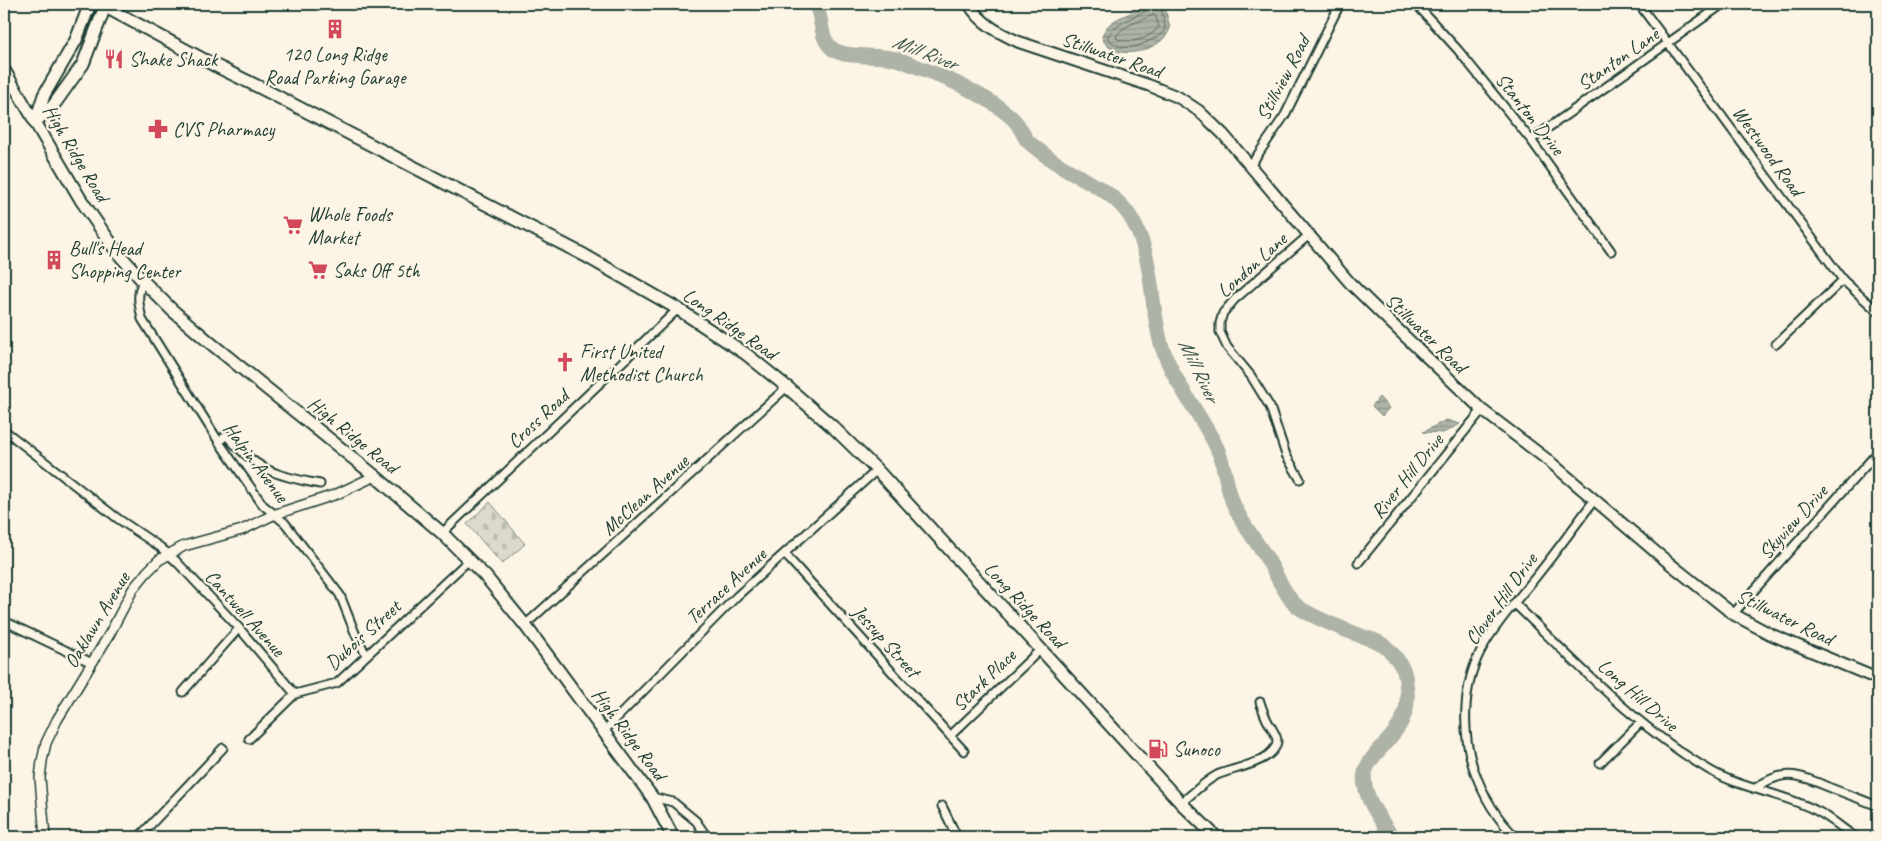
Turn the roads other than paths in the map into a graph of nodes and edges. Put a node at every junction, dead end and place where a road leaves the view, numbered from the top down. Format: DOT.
graph roads {
  1 [pos="90,4"];
  2 [pos="969,4"];
  3 [pos="1340,4"];
  4 [pos="1416,4"];
  5 [pos="1639,4"];
  6 [pos="1723,4"];
  7 [pos="104,5"];
  8 [pos="1670,43"];
  9 [pos="4,69"];
  10 [pos="35,122"];
  11 [pos="1531,140"];
  12 [pos="1250,166"];
  13 [pos="1309,235"];
  14 [pos="1611,251"];
  15 [pos="1843,280"];
  16 [pos="143,281"];
  17 [pos="678,309"];
  18 [pos="1878,312"];
  19 [pos="1776,344"];
  20 [pos="787,388"];
  21 [pos="1482,410"];
  22 [pos="4,430"];
  23 [pos="219,442"];
  24 [pos="1878,452"];
  25 [pos="877,470"];
  26 [pos="375,476"];
  27 [pos="1300,479"];
  28 [pos="320,484"];
  29 [pos="1595,499"];
  30 [pos="273,515"];
  31 [pos="442,533"];
  32 [pos="785,553"];
  33 [pos="168,555"];
  34 [pos="469,560"];
  35 [pos="1358,563"];
  36 [pos="1515,604"];
  37 [pos="1733,614"];
  38 [pos="4,621"];
  39 [pos="525,625"];
  40 [pos="239,628"];
  41 [pos="1041,649"];
  42 [pos="366,655"];
  43 [pos="92,663"];
  44 [pos="1878,679"];
  45 [pos="183,692"];
  46 [pos="295,694"];
  47 [pos="1260,702"];
  48 [pos="1640,723"];
  49 [pos="604,731"];
  50 [pos="950,736"];
  51 [pos="249,739"];
  52 [pos="223,748"];
  53 [pos="964,751"];
  54 [pos="1600,763"];
  55 [pos="1754,789"];
  56 [pos="652,797"];
  57 [pos="1181,803"];
  58 [pos="942,806"];
  59 [pos="1878,808"];
  60 [pos="45,837"];
  61 [pos="139,837"];
  62 [pos="673,837"];
  63 [pos="707,837"];
  64 [pos="957,837"];
  65 [pos="1216,837"];
  66 [pos="1516,837"];
  67 [pos="1855,837"];
  1 -- 10 [label="main road"];
  2 -- 12 [label="main road, Stillwater Road"];
  3 -- 12 [label="street, Stillview Road"];
  4 -- 11 [label="street, Stanton Drive"];
  5 -- 8 [label="street, Westwood Road"];
  6 -- 8 [label="street, Stanton Lane"];
  7 -- 10 [label="main road"];
  7 -- 17 [label="main road, Long Ridge Road"];
  8 -- 11 [label="street, Stanton Lane"];
  8 -- 15 [label="street, Westwood Road"];
  9 -- 10 [label="main road, High Ridge Road"];
  10 -- 16 [label="main road, High Ridge Road"];
  11 -- 14 [label="street, Stanton Drive"];
  12 -- 13 [label="main road, Stillwater Road"];
  13 -- 21 [label="main road, Stillwater Road"];
  13 -- 27 [label="street, London Lane"];
  15 -- 18 [label="street, Westwood Road"];
  15 -- 19 [label="street"];
  16 -- 23 [label="street, Halpin Avenue"];
  16 -- 26 [label="main road, High Ridge Road"];
  17 -- 20 [label="main road, Long Ridge Road"];
  17 -- 31 [label="street, Cross Road"];
  20 -- 25 [label="main road, Long Ridge Road"];
  20 -- 39 [label="street, McClean Avenue"];
  21 -- 29 [label="main road, Stillwater Road"];
  21 -- 35 [label="street, River Hill Drive"];
  22 -- 33 [label="street, Cantwell Avenue"];
  23 -- 28 [label="street"];
  23 -- 30 [label="street, Halpin Avenue"];
  24 -- 37 [label="street, Skyview Drive"];
  25 -- 32 [label="street, Terrace Avenue"];
  25 -- 41 [label="main road, Long Ridge Road"];
  26 -- 30 [label="street, Oaklawn Avenue"];
  26 -- 31 [label="main road, High Ridge Road"];
  29 -- 36 [label="street, Clover Hill Drive"];
  29 -- 37 [label="main road, Stillwater Road"];
  30 -- 33 [label="street, Oaklawn Avenue"];
  30 -- 42 [label="street, Halpin Avenue"];
  31 -- 34 [label="main road, High Ridge Road"];
  32 -- 49 [label="street, Terrace Avenue"];
  32 -- 50 [label="street, Jessup Street"];
  33 -- 40 [label="street, Cantwell Avenue"];
  33 -- 43 [label="street, Oaklawn Avenue"];
  34 -- 39 [label="main road, High Ridge Road"];
  34 -- 42 [label="street, Dubois Street"];
  36 -- 48 [label="street, Long Hill Drive"];
  36 -- 66 [label="street, Clover Hill Drive"];
  37 -- 44 [label="main road, Stillwater Road"];
  38 -- 43 [label="street"];
  39 -- 49 [label="main road, High Ridge Road"];
  40 -- 45 [label="street"];
  40 -- 46 [label="street, Cantwell Avenue"];
  41 -- 50 [label="street, Stark Place"];
  41 -- 57 [label="main road, Long Ridge Road"];
  42 -- 46 [label="street, Dubois Street"];
  43 -- 60 [label="street, Oaklawn Avenue"];
  46 -- 51 [label="street, Dubois Street"];
  47 -- 57 [label="street"];
  48 -- 54 [label="street"];
  48 -- 55 [label="street, Long Hill Drive"];
  49 -- 56 [label="main road, High Ridge Road"];
  50 -- 53 [label="street, Jessup Street"];
  52 -- 61 [label="street"];
  55 -- 59 [label="street"];
  55 -- 67 [label="street, Long Hill Drive"];
  56 -- 62 [label="main road, High Ridge Road"];
  56 -- 63 [label="street"];
  57 -- 65 [label="main road, Long Ridge Road"];
  58 -- 64 [label="street"];
}
